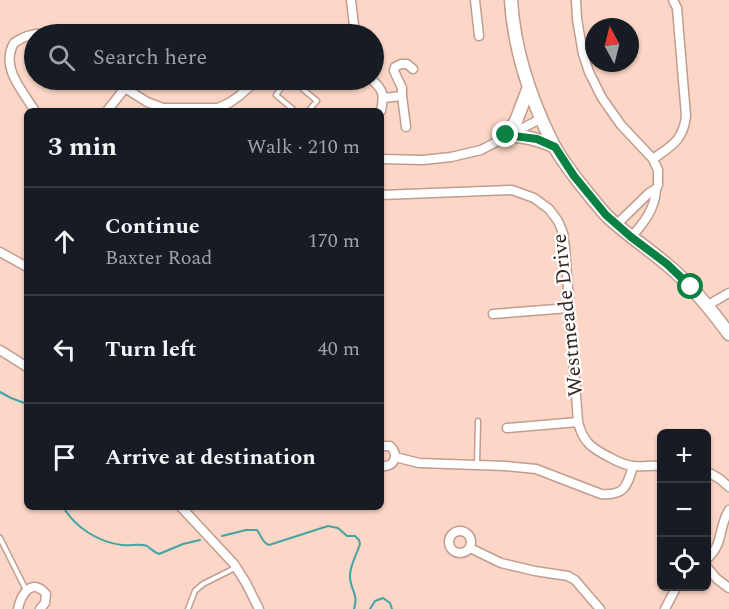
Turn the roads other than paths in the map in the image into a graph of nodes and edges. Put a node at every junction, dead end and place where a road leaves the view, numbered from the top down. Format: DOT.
graph roads {
  1 [pos="351,0"];
  2 [pos="475,0"];
  3 [pos="511,0"];
  4 [pos="576,0"];
  5 [pos="673,0"];
  6 [pos="354,24"];
  7 [pos="24,36"];
  8 [pos="479,36"];
  9 [pos="1,62"];
  10 [pos="413,69"];
  11 [pos="530,87"];
  12 [pos="123,90"];
  13 [pos="128,90"];
  14 [pos="246,90"];
  15 [pos="281,90"];
  16 [pos="303,90"];
  17 [pos="380,90"];
  18 [pos="402,96"];
  19 [pos="382,98"];
  20 [pos="32,108"];
  21 [pos="109,108"];
  22 [pos="163,108"];
  23 [pos="163,108"];
  24 [pos="218,108"];
  25 [pos="218,108"];
  26 [pos="291,108"];
  27 [pos="311,108"];
  28 [pos="381,108"];
  29 [pos="542,118"];
  30 [pos="406,127"];
  31 [pos="506,135"];
  32 [pos="555,147"];
  33 [pos="384,159"];
  34 [pos="652,159"];
  35 [pos="656,189"];
  36 [pos="384,195"];
  37 [pos="616,225"];
  38 [pos="631,237"];
  39 [pos="0,252"];
  40 [pos="24,265"];
  41 [pos="729,293"];
  42 [pos="708,305"];
  43 [pos="569,308"];
  44 [pos="494,315"];
  45 [pos="727,327"];
  46 [pos="0,350"];
  47 [pos="24,365"];
  48 [pos="478,421"];
  49 [pos="578,422"];
  50 [pos="507,428"];
  51 [pos="384,446"];
  52 [pos="396,458"];
  53 [pos="477,465"];
  54 [pos="384,466"];
  55 [pos="633,466"];
  56 [pos="657,466"];
  57 [pos="711,474"];
  58 [pos="729,487"];
  59 [pos="184,510"];
  60 [pos="729,510"];
  61 [pos="0,538"];
  62 [pos="470,548"];
  63 [pos="711,555"];
  64 [pos="236,568"];
  65 [pos="711,572"];
  66 [pos="729,588"];
  67 [pos="27,591"];
  68 [pos="674,591"];
  69 [pos="18,609"];
  70 [pos="40,609"];
  71 [pos="188,609"];
  72 [pos="259,609"];
  73 [pos="600,609"];
  74 [pos="665,609"];
  1 -- 6 [label="street"];
  2 -- 8 [label="street"];
  3 -- 11 [label="main road"];
  4 -- 34 [label="street"];
  5 -- 34 [label="street"];
  7 -- 9 [label="street"];
  9 -- 20 [label="street"];
  10 -- 18 [label="street"];
  11 -- 29 [label="main road"];
  11 -- 31 [label="main road"];
  12 -- 21 [label="street"];
  13 -- 23 [label="street"];
  14 -- 24 [label="street"];
  15 -- 26 [label="lane"];
  16 -- 27 [label="lane"];
  17 -- 19 [label="street"];
  18 -- 19 [label="street"];
  18 -- 30 [label="street"];
  19 -- 28 [label="street"];
  22 -- 25 [label="street"];
  29 -- 31 [label="street"];
  29 -- 32 [label="main road"];
  31 -- 32 [label="main road"];
  31 -- 33 [label="street"];
  32 -- 37 [label="main road"];
  34 -- 35 [label="street"];
  35 -- 37 [label="street"];
  35 -- 38 [label="street"];
  36 -- 43 [label="street, Westmeade Drive"];
  37 -- 38 [label="main road"];
  38 -- 42 [label="main road"];
  39 -- 40 [label="street"];
  41 -- 42 [label="street"];
  42 -- 45 [label="main road"];
  43 -- 44 [label="street"];
  43 -- 49 [label="street, Westmeade Drive"];
  46 -- 47 [label="street"];
  48 -- 53 [label="lane"];
  49 -- 50 [label="street"];
  49 -- 55 [label="street, Westmeade Drive"];
  51 -- 52 [label="street"];
  52 -- 53 [label="street"];
  52 -- 54 [label="street"];
  53 -- 55 [label="street"];
  55 -- 56 [label="street, Westmeade Drive"];
  57 -- 58 [label="street"];
  59 -- 64 [label="street"];
  60 -- 63 [label="street"];
  61 -- 67 [label="lane"];
  62 -- 73 [label="street"];
  64 -- 71 [label="lane"];
  64 -- 72 [label="street"];
  65 -- 66 [label="street"];
  67 -- 69 [label="street"];
  67 -- 70 [label="street"];
  68 -- 74 [label="street"];
}
